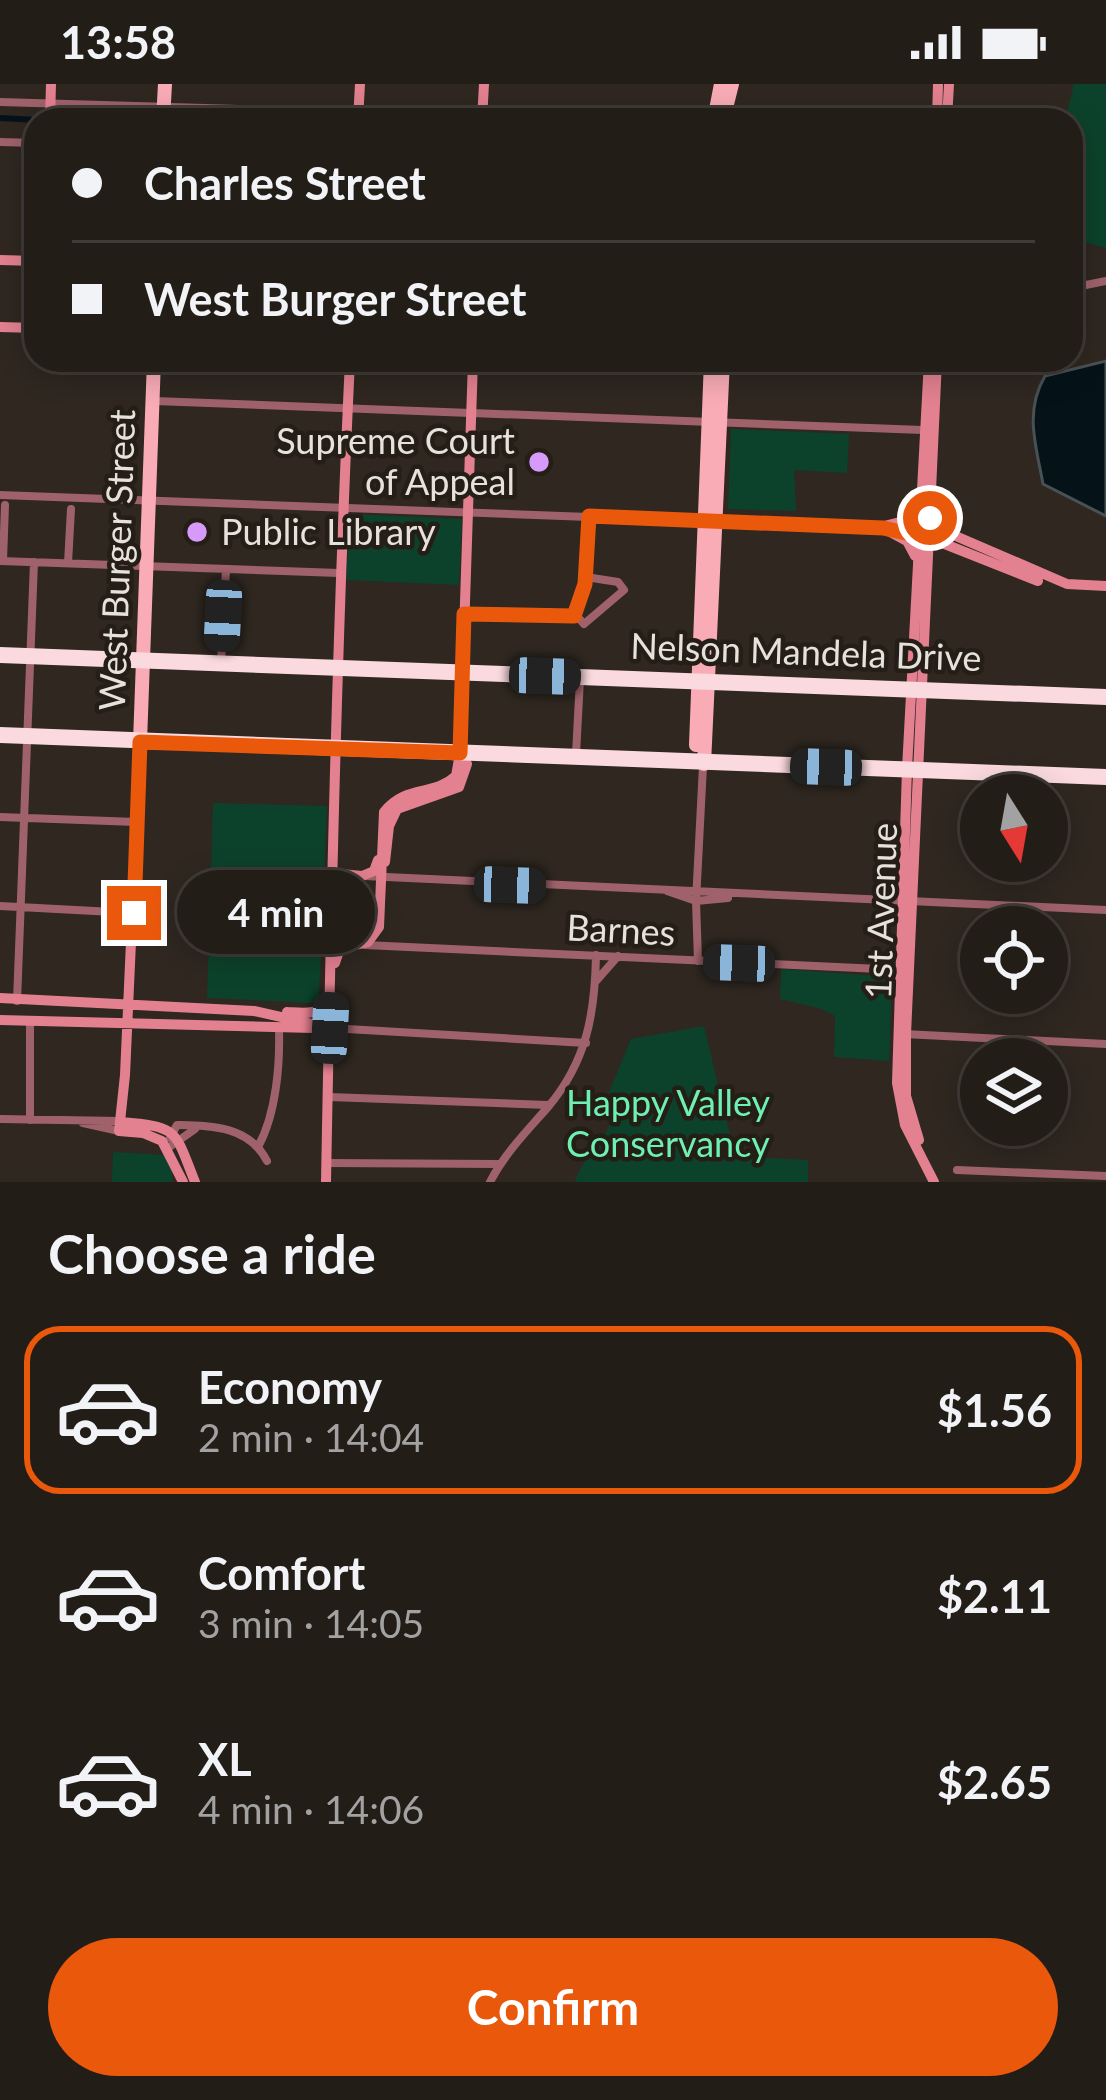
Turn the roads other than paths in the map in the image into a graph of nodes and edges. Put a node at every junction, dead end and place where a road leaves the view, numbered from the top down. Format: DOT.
graph roads {
  1 [pos="0,102"];
  2 [pos="33,108"];
  3 [pos="154,372"];
  4 [pos="349,372"];
  5 [pos="473,372"];
  6 [pos="711,372"];
  7 [pos="721,372"];
  8 [pos="931,372"];
  9 [pos="932,372"];
  10 [pos="154,400"];
  11 [pos="348,407"];
  12 [pos="471,411"];
  13 [pos="713,422"];
  14 [pos="923,430"];
  15 [pos="0,495"];
  16 [pos="926,499"];
  17 [pos="148,500"];
  18 [pos="5,506"];
  19 [pos="343,506"];
  20 [pos="70,508"];
  21 [pos="467,511"];
  22 [pos="589,516"];
  23 [pos="708,521"];
  24 [pos="879,528"];
  25 [pos="921,531"];
  26 [pos="953,539"];
  27 [pos="1,561"];
  28 [pos="34,562"];
  29 [pos="923,562"];
  30 [pos="68,563"];
  31 [pos="146,566"];
  32 [pos="226,568"];
  33 [pos="339,573"];
  34 [pos="585,575"];
  35 [pos="1106,589"];
  36 [pos="464,614"];
  37 [pos="574,616"];
  38 [pos="0,655"];
  39 [pos="30,656"];
  40 [pos="143,660"];
  41 [pos="221,663"];
  42 [pos="338,668"];
  43 [pos="462,671"];
  44 [pos="580,677"];
  45 [pos="703,682"];
  46 [pos="916,688"];
  47 [pos="1106,697"];
  48 [pos="0,735"];
  49 [pos="28,736"];
  50 [pos="140,742"];
  51 [pos="334,749"];
  52 [pos="460,753"];
  53 [pos="576,758"];
  54 [pos="700,767"];
  55 [pos="912,770"];
  56 [pos="1106,777"];
  57 [pos="0,817"];
  58 [pos="23,818"];
  59 [pos="136,822"];
  60 [pos="380,852"];
  61 [pos="330,874"];
  62 [pos="362,876"];
  63 [pos="382,877"];
  64 [pos="697,889"];
  65 [pos="668,891"];
  66 [pos="771,896"];
  67 [pos="696,901"];
  68 [pos="906,902"];
  69 [pos="0,906"];
  70 [pos="21,907"];
  71 [pos="1106,910"];
  72 [pos="134,913"];
  73 [pos="379,927"];
  74 [pos="330,942"];
  75 [pos="361,944"];
  76 [pos="385,945"];
  77 [pos="596,955"];
  78 [pos="618,956"];
  79 [pos="698,962"];
  80 [pos="905,970"];
  81 [pos="332,980"];
  82 [pos="596,982"];
  83 [pos="332,994"];
  84 [pos="0,998"];
  85 [pos="17,1001"];
  86 [pos="128,1003"];
  87 [pos="254,1011"];
  88 [pos="0,1020"];
  89 [pos="30,1022"];
  90 [pos="127,1025"];
  91 [pos="330,1028"];
  92 [pos="279,1030"];
  93 [pos="902,1034"];
  94 [pos="586,1043"];
  95 [pos="1106,1043"];
  96 [pos="125,1075"];
  97 [pos="329,1096"];
  98 [pos="550,1105"];
  99 [pos="0,1119"];
  100 [pos="30,1120"];
  101 [pos="147,1124"];
  102 [pos="120,1126"];
  103 [pos="202,1126"];
  104 [pos="172,1131"];
  105 [pos="174,1145"];
  106 [pos="259,1146"];
  107 [pos="267,1160"];
  108 [pos="326,1162"];
  109 [pos="500,1164"];
  110 [pos="935,1176"];
  111 [pos="1106,1177"];
  112 [pos="183,1182"];
  113 [pos="195,1182"];
  114 [pos="326,1182"];
  115 [pos="490,1182"];
  116 [pos="959,1182"];
  1 -- 2 [label="street"];
  3 -- 10 [label="main road, West Burger Street"];
  4 -- 11 [label="street"];
  5 -- 12 [label="street"];
  6 -- 13 [label="main road"];
  7 -- 13 [label="main road"];
  8 -- 14 [label="street, 1st Avenue"];
  9 -- 16 [label="street, 1st Avenue"];
  10 -- 11 [label="street"];
  10 -- 17 [label="main road, West Burger Street"];
  11 -- 12 [label="street"];
  11 -- 19 [label="street"];
  12 -- 13 [label="street"];
  12 -- 21 [label="street"];
  13 -- 14 [label="street"];
  13 -- 23 [label="main road"];
  14 -- 16 [label="street, 1st Avenue"];
  15 -- 17 [label="street"];
  16 -- 24 [label="street"];
  16 -- 25 [label="street, 1st Avenue"];
  16 -- 26 [label="street"];
  17 -- 19 [label="street"];
  17 -- 31 [label="main road, West Burger Street"];
  18 -- 27 [label="street"];
  19 -- 21 [label="street"];
  19 -- 33 [label="street"];
  20 -- 30 [label="street"];
  21 -- 22 [label="street"];
  21 -- 36 [label="street"];
  22 -- 23 [label="street"];
  22 -- 34 [label="street"];
  23 -- 24 [label="street"];
  23 -- 45 [label="main road"];
  24 -- 25 [label="street"];
  24 -- 29 [label="street"];
  25 -- 26 [label="street"];
  25 -- 29 [label="street, 1st Avenue"];
  26 -- 29 [label="street"];
  26 -- 35 [label="street"];
  27 -- 28 [label="street"];
  28 -- 30 [label="street"];
  28 -- 39 [label="street"];
  29 -- 46 [label="street, 1st Avenue"];
  30 -- 31 [label="street"];
  31 -- 32 [label="street"];
  31 -- 40 [label="main road, West Burger Street"];
  32 -- 33 [label="street"];
  32 -- 41 [label="street"];
  33 -- 42 [label="street"];
  34 -- 37 [label="street"];
  34 -- 37 [label="street"];
  36 -- 37 [label="street"];
  36 -- 43 [label="street"];
  38 -- 39 [label="highway, Nelson Mandela Drive"];
  39 -- 40 [label="highway, Nelson Mandela Drive"];
  39 -- 49 [label="street"];
  40 -- 41 [label="highway, Nelson Mandela Drive"];
  40 -- 50 [label="main road, West Burger Street"];
  41 -- 42 [label="highway, Nelson Mandela Drive"];
  42 -- 43 [label="highway, Nelson Mandela Drive"];
  42 -- 51 [label="street"];
  43 -- 44 [label="highway, Nelson Mandela Drive"];
  43 -- 52 [label="street"];
  44 -- 45 [label="highway, Nelson Mandela Drive"];
  44 -- 53 [label="street"];
  45 -- 46 [label="highway, Nelson Mandela Drive"];
  45 -- 54 [label="main road"];
  46 -- 47 [label="highway, Nelson Mandela Drive"];
  46 -- 55 [label="street, 1st Avenue"];
  48 -- 49 [label="highway"];
  49 -- 50 [label="highway"];
  49 -- 58 [label="street"];
  50 -- 51 [label="highway"];
  50 -- 59 [label="street, West Burger Street"];
  51 -- 52 [label="highway"];
  51 -- 61 [label="street"];
  52 -- 53 [label="highway"];
  52 -- 60 [label="street"];
  52 -- 63 [label="street"];
  53 -- 54 [label="highway"];
  54 -- 55 [label="highway"];
  54 -- 64 [label="street"];
  55 -- 56 [label="highway"];
  55 -- 68 [label="street, 1st Avenue"];
  57 -- 58 [label="street"];
  58 -- 59 [label="street"];
  58 -- 70 [label="street"];
  59 -- 72 [label="street, West Burger Street"];
  60 -- 62 [label="street"];
  60 -- 63 [label="street"];
  61 -- 62 [label="street"];
  61 -- 74 [label="street"];
  62 -- 63 [label="street"];
  63 -- 65 [label="street"];
  63 -- 73 [label="street"];
  64 -- 65 [label="street"];
  64 -- 66 [label="street"];
  64 -- 67 [label="street"];
  65 -- 67 [label="street"];
  66 -- 67 [label="street"];
  66 -- 68 [label="street"];
  67 -- 79 [label="street"];
  68 -- 71 [label="street"];
  68 -- 80 [label="street, 1st Avenue"];
  69 -- 70 [label="street"];
  70 -- 72 [label="street"];
  70 -- 85 [label="street"];
  72 -- 86 [label="street, West Burger Street"];
  73 -- 75 [label="street"];
  73 -- 76 [label="street"];
  74 -- 75 [label="street, Barnes"];
  74 -- 81 [label="street"];
  75 -- 76 [label="street, Barnes"];
  75 -- 81 [label="street"];
  76 -- 77 [label="street, Barnes"];
  77 -- 78 [label="street, Barnes"];
  77 -- 82 [label="street"];
  78 -- 79 [label="street, Barnes"];
  78 -- 82 [label="street"];
  79 -- 80 [label="street, Barnes"];
  80 -- 93 [label="street, 1st Avenue"];
  81 -- 83 [label="street"];
  82 -- 94 [label="street"];
  83 -- 87 [label="street"];
  83 -- 91 [label="street"];
  84 -- 85 [label="street"];
  85 -- 86 [label="street"];
  86 -- 87 [label="street"];
  86 -- 90 [label="street, West Burger Street"];
  87 -- 91 [label="street"];
  88 -- 89 [label="street"];
  89 -- 90 [label="street"];
  89 -- 100 [label="street"];
  90 -- 92 [label="street"];
  90 -- 96 [label="street, West Burger Street"];
  91 -- 92 [label="street"];
  91 -- 94 [label="street"];
  91 -- 97 [label="street"];
  92 -- 106 [label="street"];
  93 -- 95 [label="street"];
  93 -- 110 [label="street, 1st Avenue"];
  94 -- 98 [label="street"];
  96 -- 101 [label="street"];
  96 -- 102 [label="street, West Burger Street"];
  97 -- 98 [label="street"];
  97 -- 108 [label="street"];
  98 -- 109 [label="street"];
  99 -- 100 [label="street"];
  100 -- 102 [label="street"];
  101 -- 102 [label="street"];
  101 -- 104 [label="street"];
  102 -- 105 [label="street"];
  103 -- 104 [label="street"];
  103 -- 105 [label="street"];
  103 -- 106 [label="street"];
  104 -- 105 [label="street"];
  105 -- 112 [label="street"];
  105 -- 113 [label="street"];
  106 -- 107 [label="street"];
  108 -- 109 [label="street"];
  108 -- 114 [label="street"];
  109 -- 115 [label="street"];
  111 -- 116 [label="street"];
}
